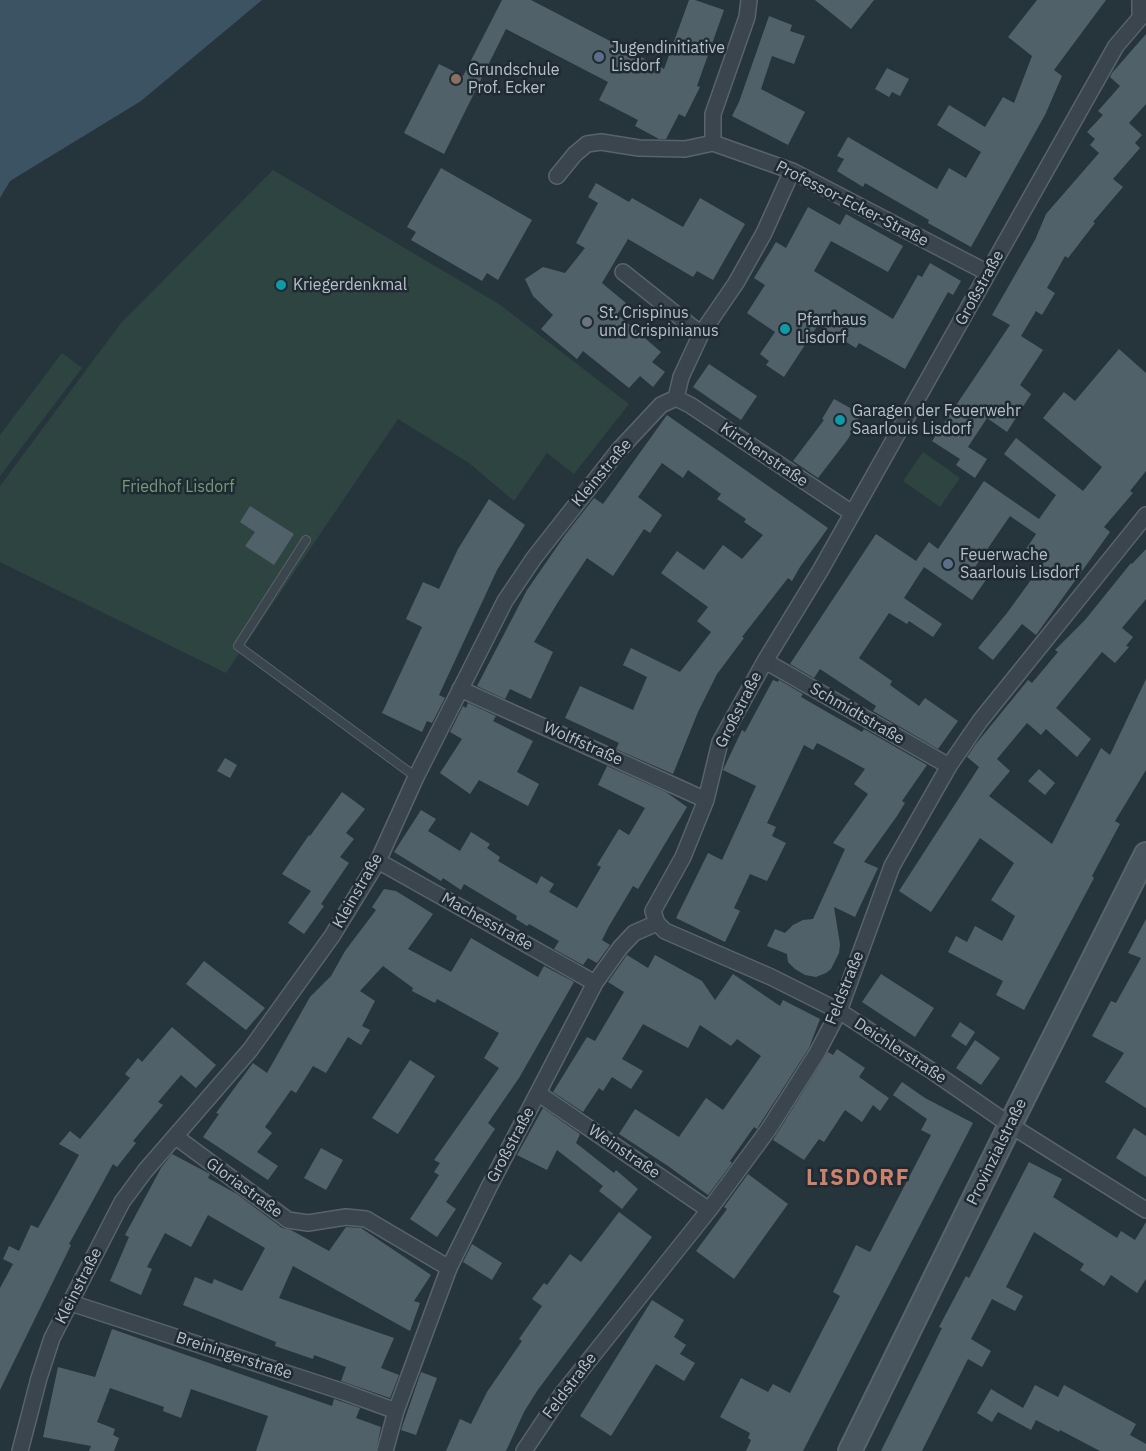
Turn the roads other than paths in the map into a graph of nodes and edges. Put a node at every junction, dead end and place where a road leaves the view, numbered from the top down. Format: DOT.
graph roads {
  1 [pos="749,0"];
  2 [pos="1140,0"];
  3 [pos="1143,16"];
  4 [pos="713,143"];
  5 [pos="792,171"];
  6 [pos="557,176"];
  7 [pos="623,272"];
  8 [pos="988,273"];
  9 [pos="701,334"];
  10 [pos="676,398"];
  11 [pos="852,513"];
  12 [pos="1146,515"];
  13 [pos="306,540"];
  14 [pos="765,661"];
  15 [pos="460,689"];
  16 [pos="949,766"];
  17 [pos="416,777"];
  18 [pos="706,800"];
  19 [pos="1146,854"];
  20 [pos="378,861"];
  21 [pos="657,923"];
  22 [pos="595,983"];
  23 [pos="839,1011"];
  24 [pos="539,1094"];
  25 [pos="1010,1125"];
  26 [pos="176,1137"];
  27 [pos="709,1210"];
  28 [pos="1146,1210"];
  29 [pos="449,1268"];
  30 [pos="71,1303"];
  31 [pos="396,1411"];
  32 [pos="20,1451"];
  33 [pos="385,1451"];
  34 [pos="524,1451"];
  35 [pos="850,1451"];
  1 -- 4 [label="street"];
  2 -- 3 [label="street, Großstraße"];
  3 -- 8 [label="street, Großstraße"];
  4 -- 5 [label="street, Professor-Ecker-Straße"];
  4 -- 6 [label="street"];
  5 -- 8 [label="street, Professor-Ecker-Straße"];
  5 -- 9 [label="street"];
  7 -- 9 [label="street"];
  8 -- 11 [label="street, Großstraße"];
  9 -- 10 [label="street"];
  10 -- 11 [label="street, Kirchenstraße"];
  10 -- 15 [label="street, Kleinstraße"];
  11 -- 14 [label="street, Großstraße"];
  12 -- 16 [label="street, Feldstraße"];
  13 -- 17 [label="lane"];
  14 -- 16 [label="street, Schmidtstraße"];
  14 -- 18 [label="street, Großstraße"];
  15 -- 17 [label="street, Kleinstraße"];
  15 -- 18 [label="street, Wolffstraße"];
  16 -- 23 [label="street, Feldstraße"];
  17 -- 20 [label="street, Kleinstraße"];
  18 -- 21 [label="street, Großstraße"];
  19 -- 25 [label="main road, Provinzialstraße"];
  20 -- 22 [label="street, Machesstraße"];
  20 -- 26 [label="street, Kleinstraße"];
  21 -- 22 [label="street, Großstraße"];
  21 -- 23 [label="street, Deichlerstraße"];
  22 -- 24 [label="street, Großstraße"];
  23 -- 25 [label="street, Deichlerstraße"];
  23 -- 27 [label="street, Feldstraße"];
  24 -- 27 [label="street, Weinstraße"];
  24 -- 29 [label="street, Großstraße"];
  25 -- 28 [label="street, Deichlerstraße"];
  25 -- 35 [label="main road, Provinzialstraße"];
  26 -- 29 [label="street, Gloriastraße"];
  26 -- 30 [label="street, Kleinstraße"];
  27 -- 34 [label="street, Feldstraße"];
  29 -- 31 [label="street, Großstraße"];
  30 -- 31 [label="street, Breiningerstraße"];
  30 -- 32 [label="street, Kleinstraße"];
  31 -- 33 [label="street, Großstraße"];
}
